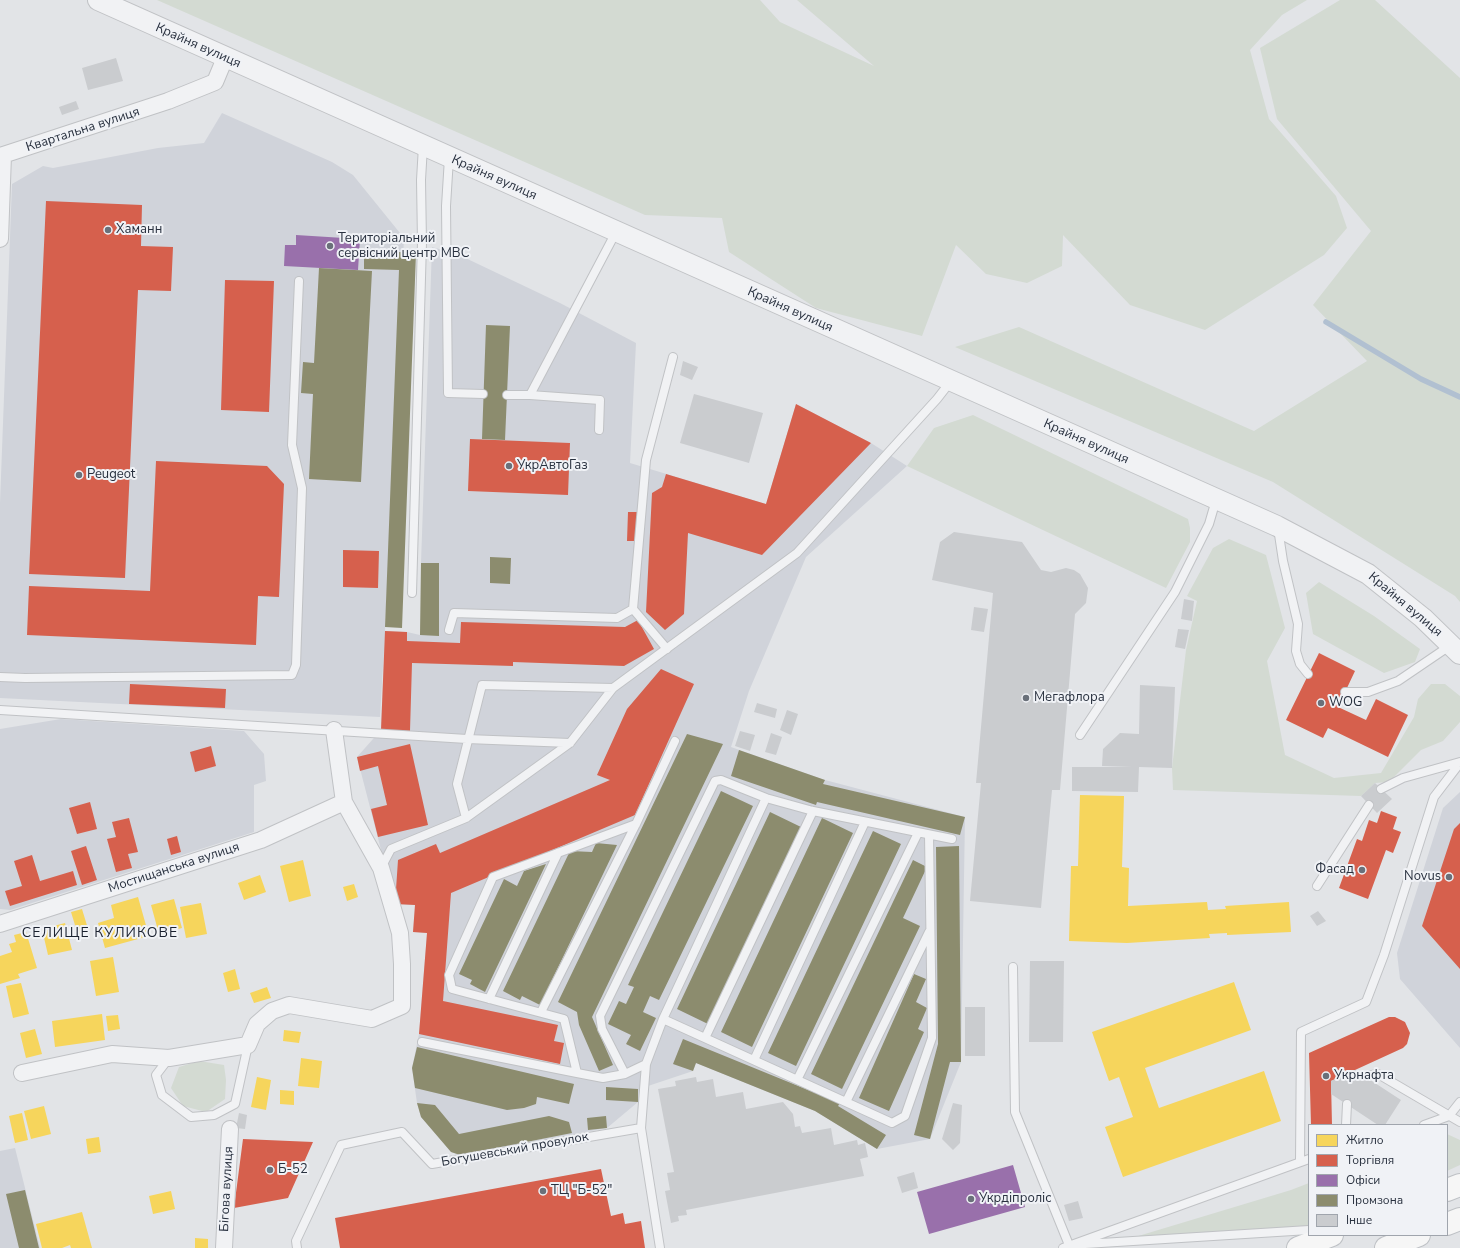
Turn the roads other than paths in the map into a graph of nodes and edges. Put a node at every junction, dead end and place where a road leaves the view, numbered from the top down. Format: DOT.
graph roads {
  1 [pos="98,0"];
  2 [pos="225,58"];
  3 [pos="424,146"];
  4 [pos="2,156"];
  5 [pos="449,158"];
  6 [pos="616,232"];
  7 [pos="0,239"];
  8 [pos="299,281"];
  9 [pos="673,357"];
  10 [pos="951,382"];
  11 [pos="483,394"];
  12 [pos="507,395"];
  13 [pos="530,396"];
  14 [pos="599,430"];
  15 [pos="1216,500"];
  16 [pos="1277,526"];
  17 [pos="412,593"];
  18 [pos="633,610"];
  19 [pos="449,630"];
  20 [pos="667,649"];
  21 [pos="1456,650"];
  22 [pos="1308,674"];
  23 [pos="0,677"];
  24 [pos="613,688"];
  25 [pos="1345,692"];
  26 [pos="0,710"];
  27 [pos="334,730"];
  28 [pos="1080,735"];
  29 [pos="468,739"];
  30 [pos="675,741"];
  31 [pos="570,743"];
  32 [pos="1460,762"];
  33 [pos="1381,789"];
  34 [pos="766,798"];
  35 [pos="344,802"];
  36 [pos="1369,805"];
  37 [pos="814,811"];
  38 [pos="466,818"];
  39 [pos="865,822"];
  40 [pos="636,824"];
  41 [pos="918,833"];
  42 [pos="929,835"];
  43 [pos="952,839"];
  44 [pos="558,854"];
  45 [pos="381,868"];
  46 [pos="1316,886"];
  47 [pos="0,924"];
  48 [pos="931,929"];
  49 [pos="1013,967"];
  50 [pos="489,999"];
  51 [pos="541,1012"];
  52 [pos="663,1019"];
  53 [pos="705,1038"];
  54 [pos="422,1042"];
  55 [pos="248,1045"];
  56 [pos="169,1058"];
  57 [pos="754,1060"];
  58 [pos="646,1064"];
  59 [pos="22,1073"];
  60 [pos="577,1073"];
  61 [pos="625,1074"];
  62 [pos="1366,1076"];
  63 [pos="797,1080"];
  64 [pos="846,1102"];
  65 [pos="1460,1102"];
  66 [pos="1347,1104"];
  67 [pos="1449,1116"];
  68 [pos="1460,1122"];
  69 [pos="1346,1124"];
  70 [pos="1427,1124"];
  71 [pos="641,1128"];
  72 [pos="230,1129"];
  73 [pos="1308,1159"];
  74 [pos="1300,1161"];
  75 [pos="1460,1185"];
  76 [pos="1448,1190"];
  77 [pos="1460,1219"];
  78 [pos="1448,1224"];
  79 [pos="1308,1230"];
  80 [pos="1329,1236"];
  81 [pos="1417,1236"];
  82 [pos="297,1245"];
  83 [pos="1066,1247"];
  84 [pos="224,1248"];
  85 [pos="660,1248"];
  86 [pos="1298,1248"];
  87 [pos="1386,1248"];
  1 -- 2 [label="street, Крайня вулиця"];
  2 -- 3 [label="street, Крайня вулиця"];
  2 -- 4 [label="street, Квартальна вулиця"];
  3 -- 5 [label="street, Крайня вулиця"];
  3 -- 17 [label="lane"];
  4 -- 7 [label="street, Квартальна вулиця"];
  5 -- 6 [label="street, Крайня вулиця"];
  5 -- 11 [label="lane"];
  6 -- 10 [label="street, Крайня вулиця"];
  6 -- 13 [label="lane"];
  8 -- 23 [label="lane"];
  9 -- 18 [label="lane"];
  10 -- 15 [label="street, Крайня вулиця"];
  10 -- 20 [label="lane"];
  12 -- 13 [label="lane"];
  13 -- 14 [label="lane"];
  15 -- 16 [label="street, Крайня вулиця"];
  15 -- 28 [label="lane"];
  16 -- 21 [label="street, Крайня вулиця"];
  16 -- 22 [label="lane"];
  18 -- 19 [label="lane"];
  18 -- 20 [label="lane"];
  20 -- 24 [label="lane"];
  21 -- 25 [label="lane"];
  24 -- 29 [label="lane"];
  24 -- 31 [label="lane"];
  26 -- 27 [label="lane"];
  27 -- 29 [label="lane"];
  27 -- 35 [label="street"];
  29 -- 31 [label="lane"];
  29 -- 38 [label="lane"];
  30 -- 40 [label="lane"];
  31 -- 38 [label="lane"];
  32 -- 33 [label="lane"];
  32 -- 74 [label="lane"];
  34 -- 37 [label="lane"];
  34 -- 52 [label="lane"];
  34 -- 61 [label="lane"];
  35 -- 45 [label="street"];
  35 -- 47 [label="street, Мостищанська вулиця"];
  36 -- 46 [label="lane"];
  37 -- 39 [label="lane"];
  37 -- 53 [label="lane"];
  38 -- 45 [label="lane"];
  39 -- 41 [label="lane"];
  39 -- 57 [label="lane"];
  40 -- 44 [label="lane"];
  40 -- 51 [label="lane"];
  41 -- 42 [label="lane"];
  41 -- 63 [label="lane"];
  42 -- 43 [label="lane"];
  42 -- 48 [label="lane"];
  44 -- 50 [label="lane"];
  44 -- 50 [label="lane"];
  45 -- 55 [label="street"];
  48 -- 64 [label="lane"];
  48 -- 64 [label="lane"];
  49 -- 83 [label="lane"];
  50 -- 51 [label="lane"];
  51 -- 60 [label="lane"];
  52 -- 53 [label="lane"];
  52 -- 58 [label="lane"];
  53 -- 57 [label="lane"];
  54 -- 60 [label="lane"];
  55 -- 56 [label="street"];
  55 -- 56 [label="lane"];
  56 -- 59 [label="street"];
  57 -- 63 [label="lane"];
  58 -- 61 [label="lane"];
  58 -- 71 [label="lane"];
  60 -- 61 [label="lane"];
  62 -- 67 [label="lane"];
  63 -- 64 [label="lane"];
  65 -- 67 [label="lane"];
  66 -- 69 [label="lane"];
  67 -- 68 [label="lane"];
  67 -- 70 [label="lane"];
  71 -- 82 [label="lane, Богушевський провулок"];
  71 -- 85 [label="lane"];
  72 -- 84 [label="street, Бігова вулиця"];
  73 -- 74 [label="lane"];
  74 -- 83 [label="lane"];
  75 -- 76 [label="main road"];
  77 -- 78 [label="main road"];
  79 -- 83 [label="lane"];
  80 -- 86 [label="main road"];
  81 -- 87 [label="main road"];
}
